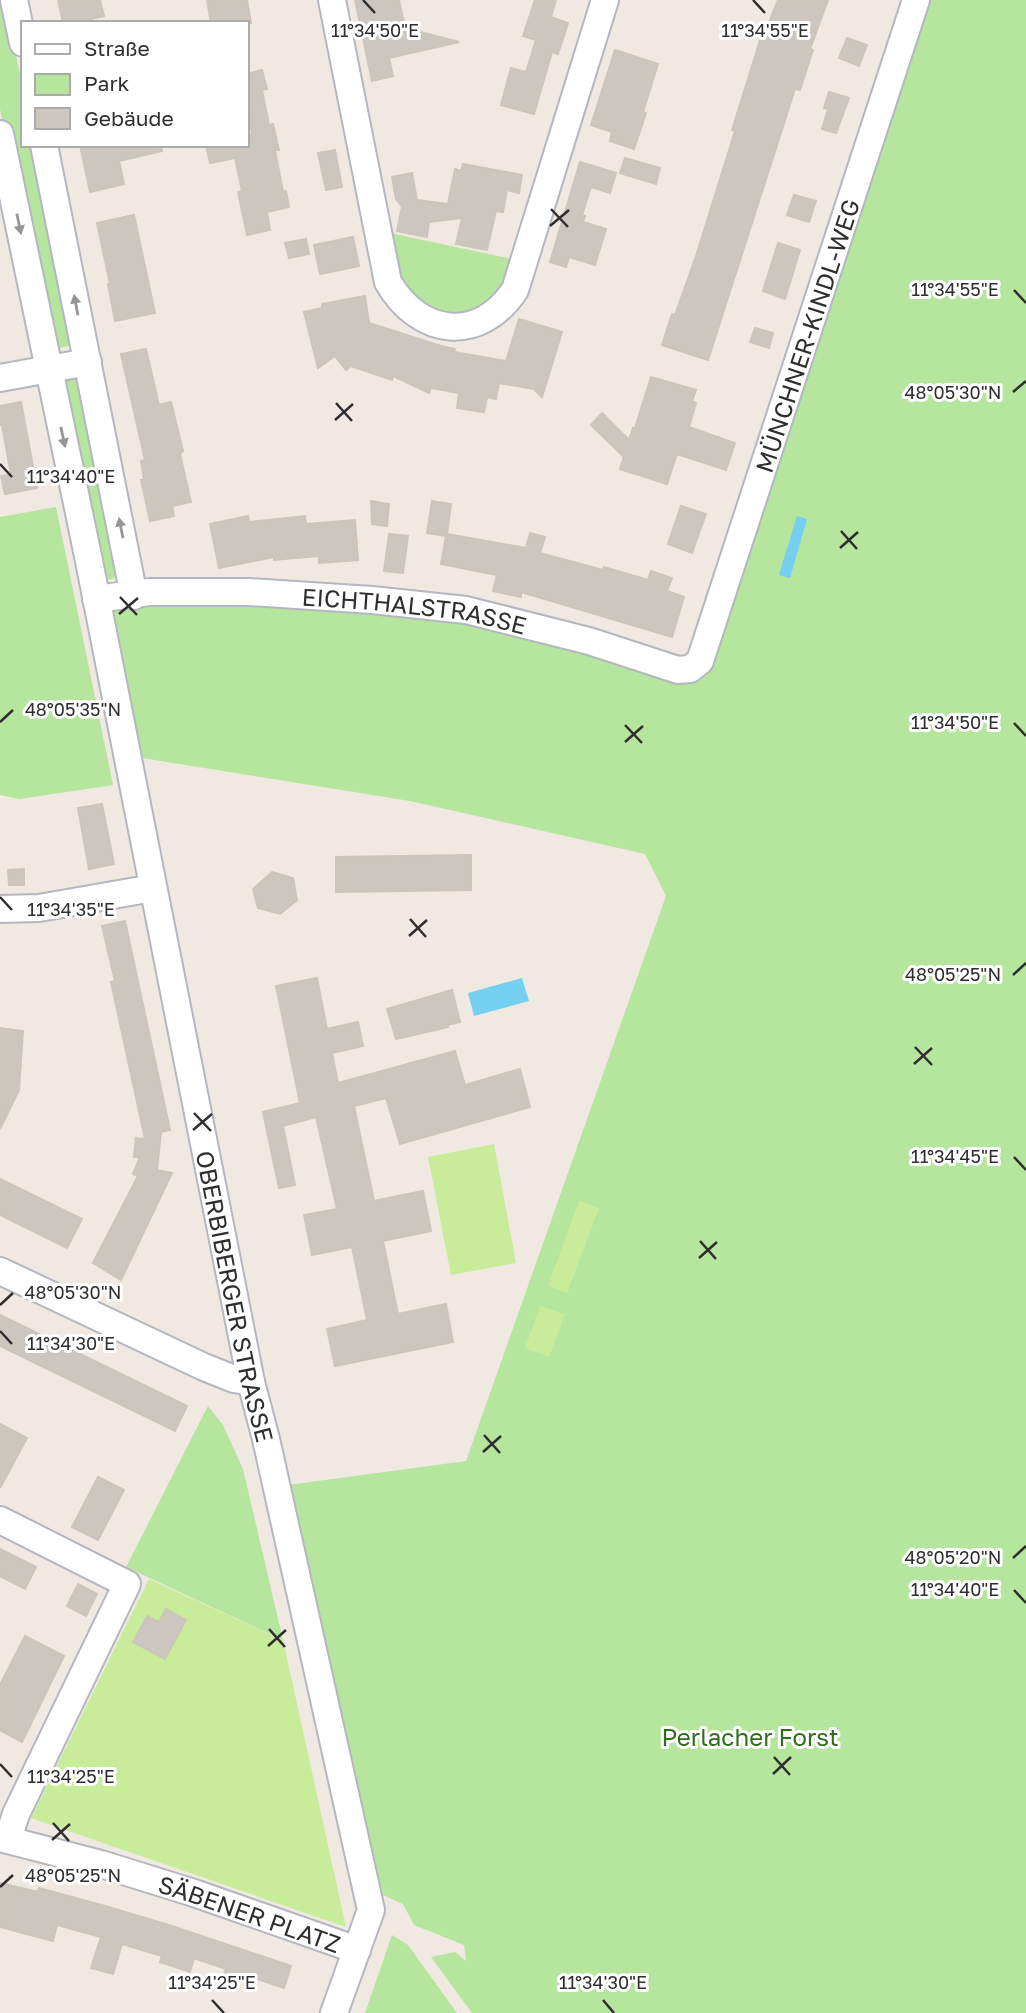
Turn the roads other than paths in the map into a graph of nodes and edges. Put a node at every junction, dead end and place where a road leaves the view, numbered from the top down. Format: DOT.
graph roads {
  1 [pos="14,0"];
  2 [pos="332,0"];
  3 [pos="605,0"];
  4 [pos="910,2"];
  5 [pos="21,33"];
  6 [pos="0,134"];
  7 [pos="44,147"];
  8 [pos="88,362"];
  9 [pos="48,370"];
  10 [pos="0,378"];
  11 [pos="134,596"];
  12 [pos="96,599"];
  13 [pos="690,668"];
  14 [pos="153,888"];
  15 [pos="0,909"];
  16 [pos="0,1271"];
  17 [pos="251,1382"];
  18 [pos="0,1521"];
  19 [pos="4,1838"];
  20 [pos="357,1950"];
  21 [pos="334,2013"];
  1 -- 5 [label="street"];
  2 -- 3 [label="street"];
  4 -- 13 [label="street, MÜNCHNER-KINDL-WEG"];
  6 -- 9 [label="street, OBERBIBERGER STRASSE, one-way"];
  8 -- 7 [label="street, one-way"];
  8 -- 9 [label="street"];
  11 -- 8 [label="street, one-way"];
  9 -- 10 [label="street"];
  9 -- 12 [label="street, OBERBIBERGER STRASSE, one-way"];
  11 -- 12 [label="street"];
  11 -- 13 [label="street, EICHTHALSTRASSE"];
  12 -- 14 [label="street, OBERBIBERGER STRASSE"];
  14 -- 15 [label="street"];
  14 -- 17 [label="street, OBERBIBERGER STRASSE"];
  16 -- 17 [label="street"];
  17 -- 20 [label="street, OBERBIBERGER STRASSE"];
  18 -- 19 [label="street, SÄBENER PLATZ"];
  19 -- 20 [label="street, SÄBENER PLATZ"];
  20 -- 21 [label="street, OBERBIBERGER STRASSE"];
}
